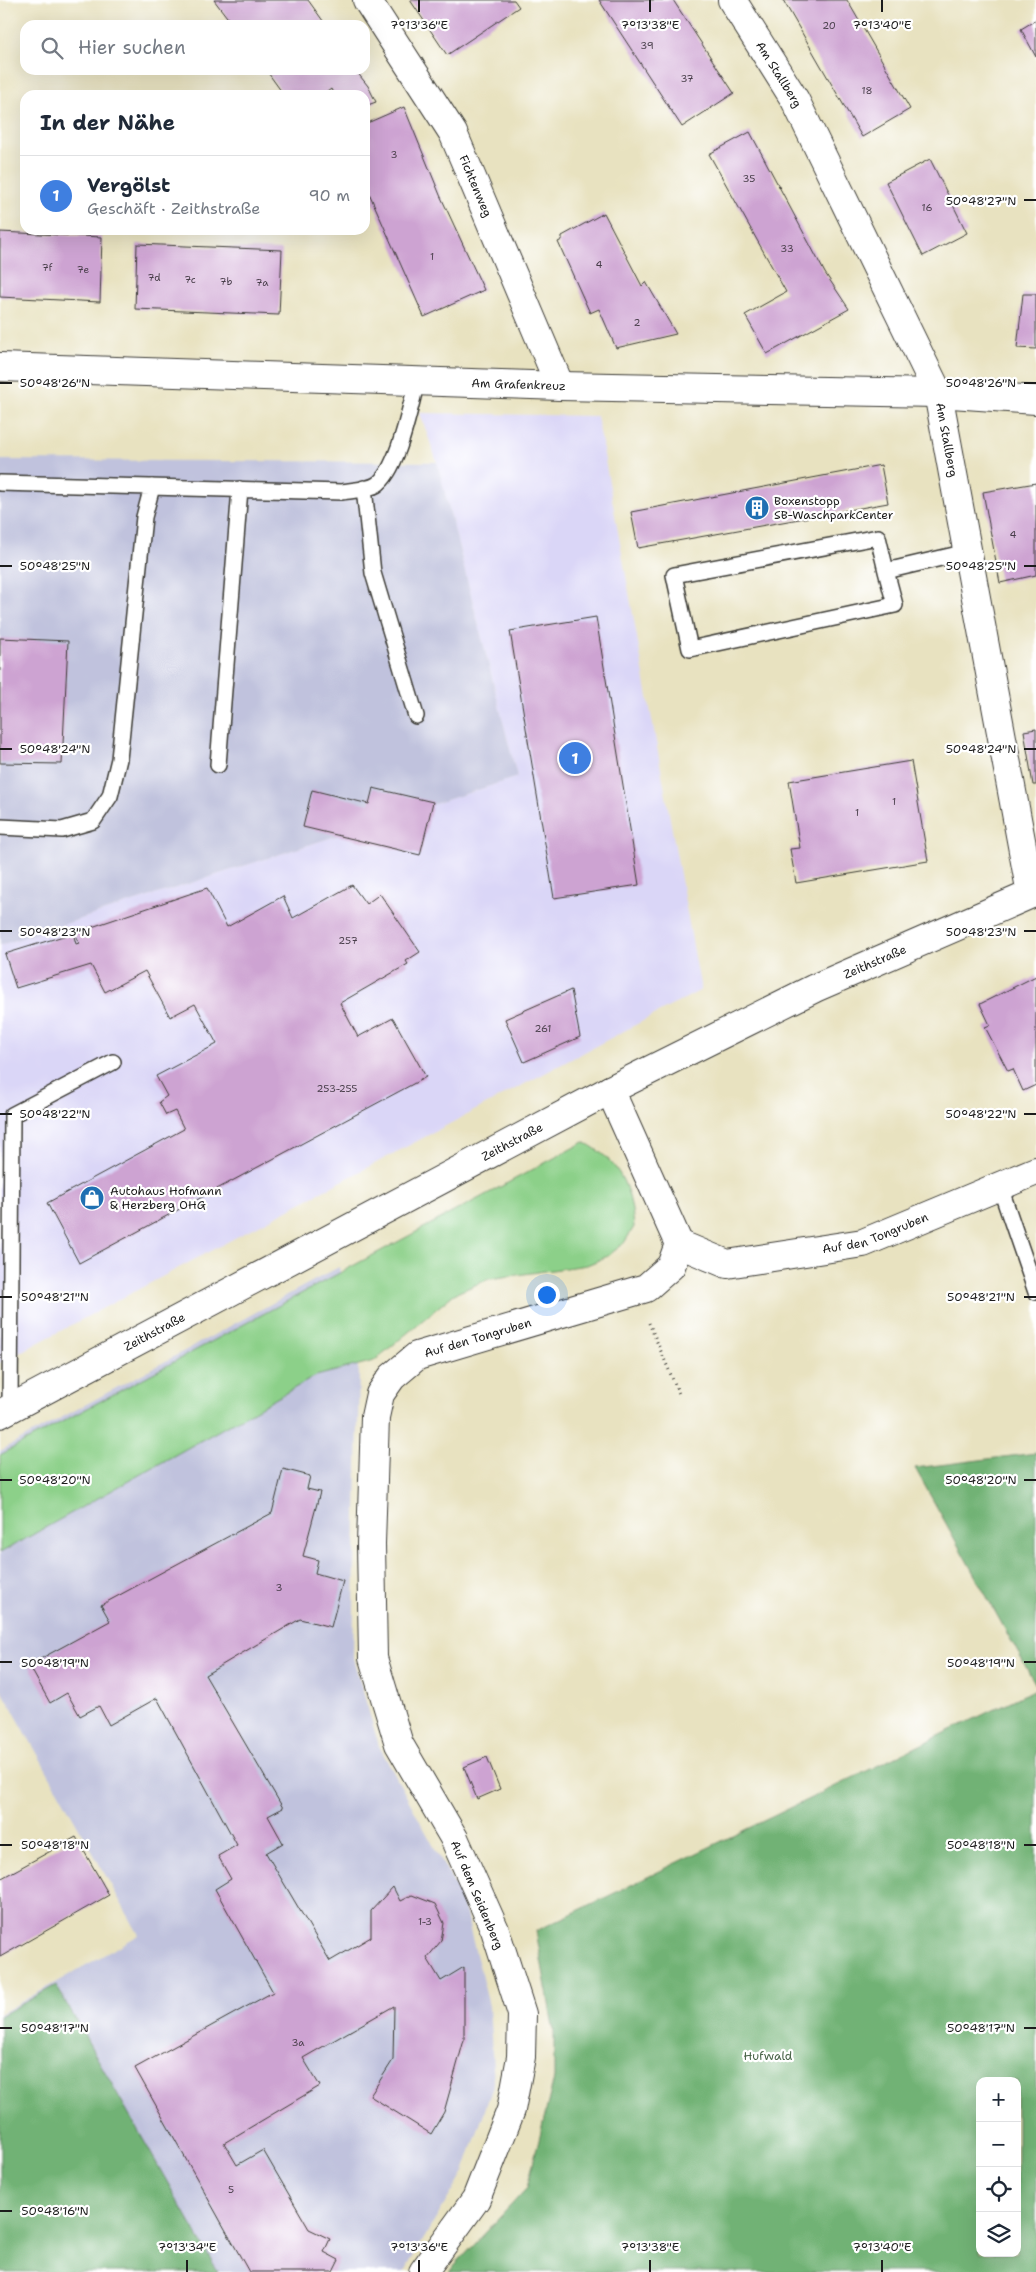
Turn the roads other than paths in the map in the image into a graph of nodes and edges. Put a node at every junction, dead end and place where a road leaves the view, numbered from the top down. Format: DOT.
graph roads {
  1 [pos="367,0"];
  2 [pos="732,0"];
  3 [pos="0,367"];
  4 [pos="417,381"];
  5 [pos="560,386"];
  6 [pos="938,393"];
  7 [pos="1036,400"];
  8 [pos="0,483"];
  9 [pos="152,487"];
  10 [pos="364,488"];
  11 [pos="240,489"];
  12 [pos="967,552"];
  13 [pos="886,571"];
  14 [pos="416,716"];
  15 [pos="218,765"];
  16 [pos="0,827"];
  17 [pos="1033,893"];
  18 [pos="113,1062"];
  19 [pos="610,1090"];
  20 [pos="1036,1171"];
  21 [pos="1000,1186"];
  22 [pos="679,1244"];
  23 [pos="1036,1292"];
  24 [pos="5,1412"];
  25 [pos="373,1658"];
  26 [pos="422,2272"];
  1 -- 5 [label="street, Fichtenweg"];
  2 -- 6 [label="street, Am Stallberg"];
  3 -- 4 [label="street, Am Grafenkreuz"];
  4 -- 5 [label="street, Am Grafenkreuz"];
  4 -- 10 [label="lane"];
  5 -- 6 [label="street, Am Grafenkreuz"];
  6 -- 7 [label="street, Am Grafenkreuz"];
  6 -- 12 [label="street, Am Stallberg"];
  8 -- 9 [label="lane"];
  9 -- 11 [label="lane"];
  9 -- 16 [label="lane"];
  10 -- 11 [label="lane"];
  10 -- 14 [label="lane"];
  11 -- 15 [label="lane"];
  12 -- 13 [label="lane"];
  12 -- 17 [label="street, Am Stallberg"];
  13 -- 13 [label="lane"];
  17 -- 19 [label="street, Zeithstraße"];
  18 -- 24 [label="lane"];
  19 -- 22 [label="street"];
  19 -- 24 [label="street, Zeithstraße"];
  20 -- 21 [label="street, Auf den Tongruben"];
  21 -- 22 [label="street, Auf den Tongruben"];
  21 -- 23 [label="lane"];
  22 -- 25 [label="street, Auf den Tongruben"];
  25 -- 26 [label="street, Auf dem Seidenberg"];
}
